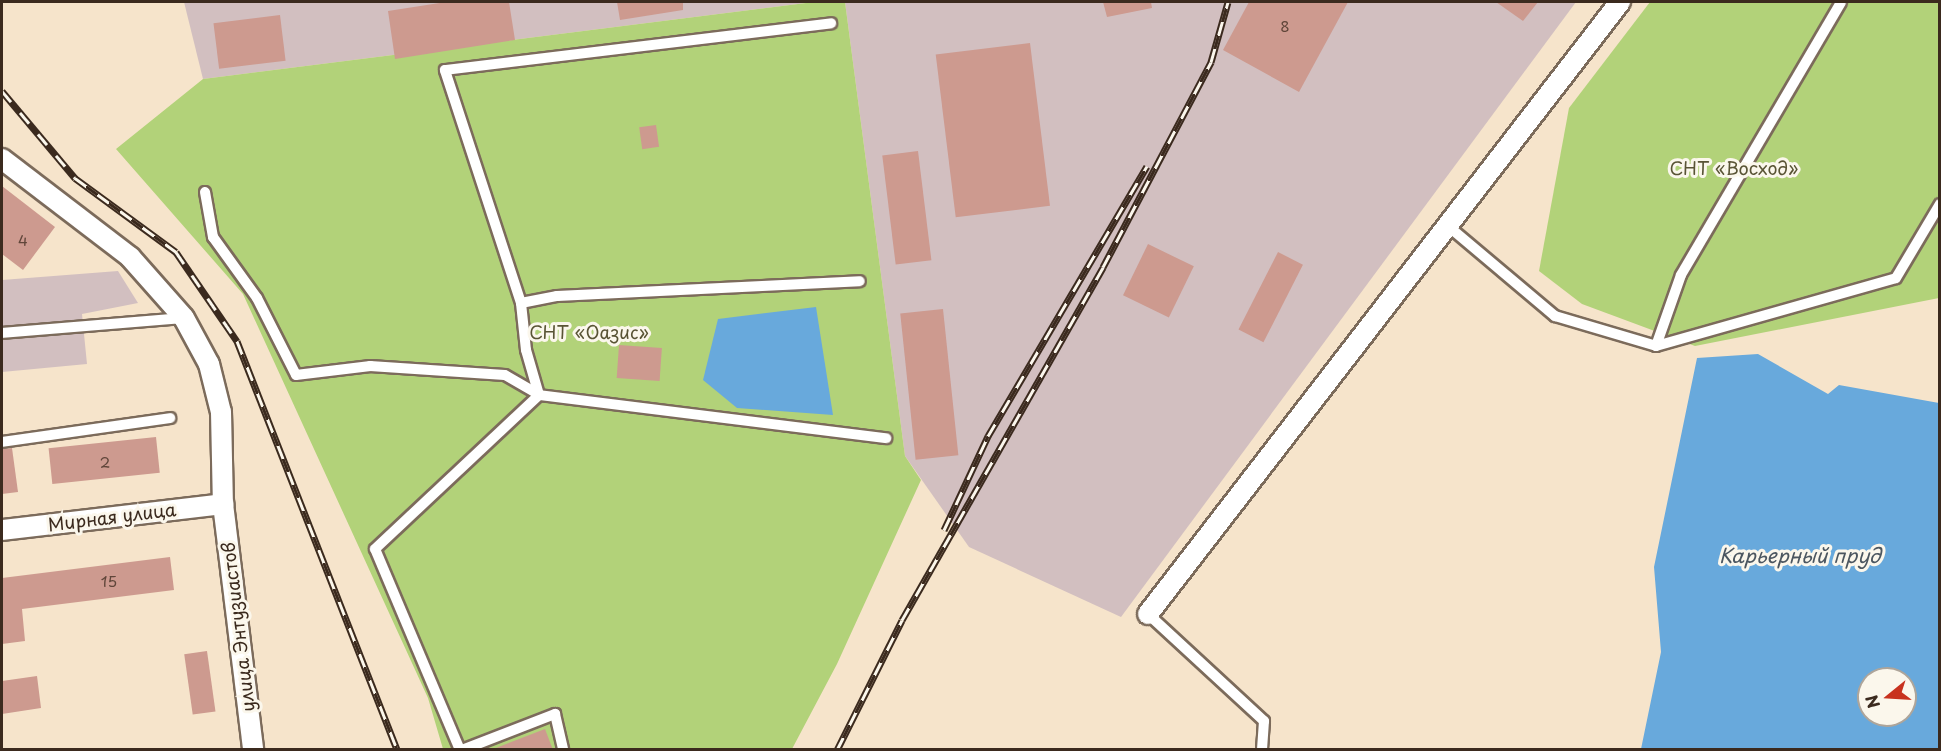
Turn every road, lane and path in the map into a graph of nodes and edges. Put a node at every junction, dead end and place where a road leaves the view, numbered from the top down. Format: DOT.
graph roads {
  1 [pos="1620,2"];
  2 [pos="1841,2"];
  3 [pos="831,23"];
  4 [pos="2,159"];
  5 [pos="205,192"];
  6 [pos="1940,204"];
  7 [pos="1448,226"];
  8 [pos="860,281"];
  9 [pos="521,303"];
  10 [pos="184,318"];
  11 [pos="2,333"];
  12 [pos="1656,346"];
  13 [pos="539,395"];
  14 [pos="170,418"];
  15 [pos="886,438"];
  16 [pos="2,441"];
  17 [pos="223,504"];
  18 [pos="2,530"];
  19 [pos="1148,614"];
  20 [pos="253,750"];
  21 [pos="461,750"];
  22 [pos="563,750"];
  23 [pos="1262,750"];
  1 -- 7 [label="street"];
  2 -- 12 [label="lane"];
  3 -- 9 [label="lane"];
  4 -- 10 [label="street, улица Энтузиастов"];
  5 -- 13 [label="lane"];
  6 -- 12 [label="lane"];
  7 -- 12 [label="lane"];
  7 -- 19 [label="street"];
  8 -- 9 [label="lane"];
  9 -- 13 [label="lane"];
  10 -- 11 [label="lane"];
  10 -- 17 [label="street, улица Энтузиастов"];
  13 -- 15 [label="lane"];
  13 -- 21 [label="lane"];
  14 -- 16 [label="lane"];
  17 -- 18 [label="street, Мирная улица"];
  17 -- 20 [label="street, улица Энтузиастов"];
  19 -- 23 [label="lane"];
  21 -- 22 [label="lane"];
}
